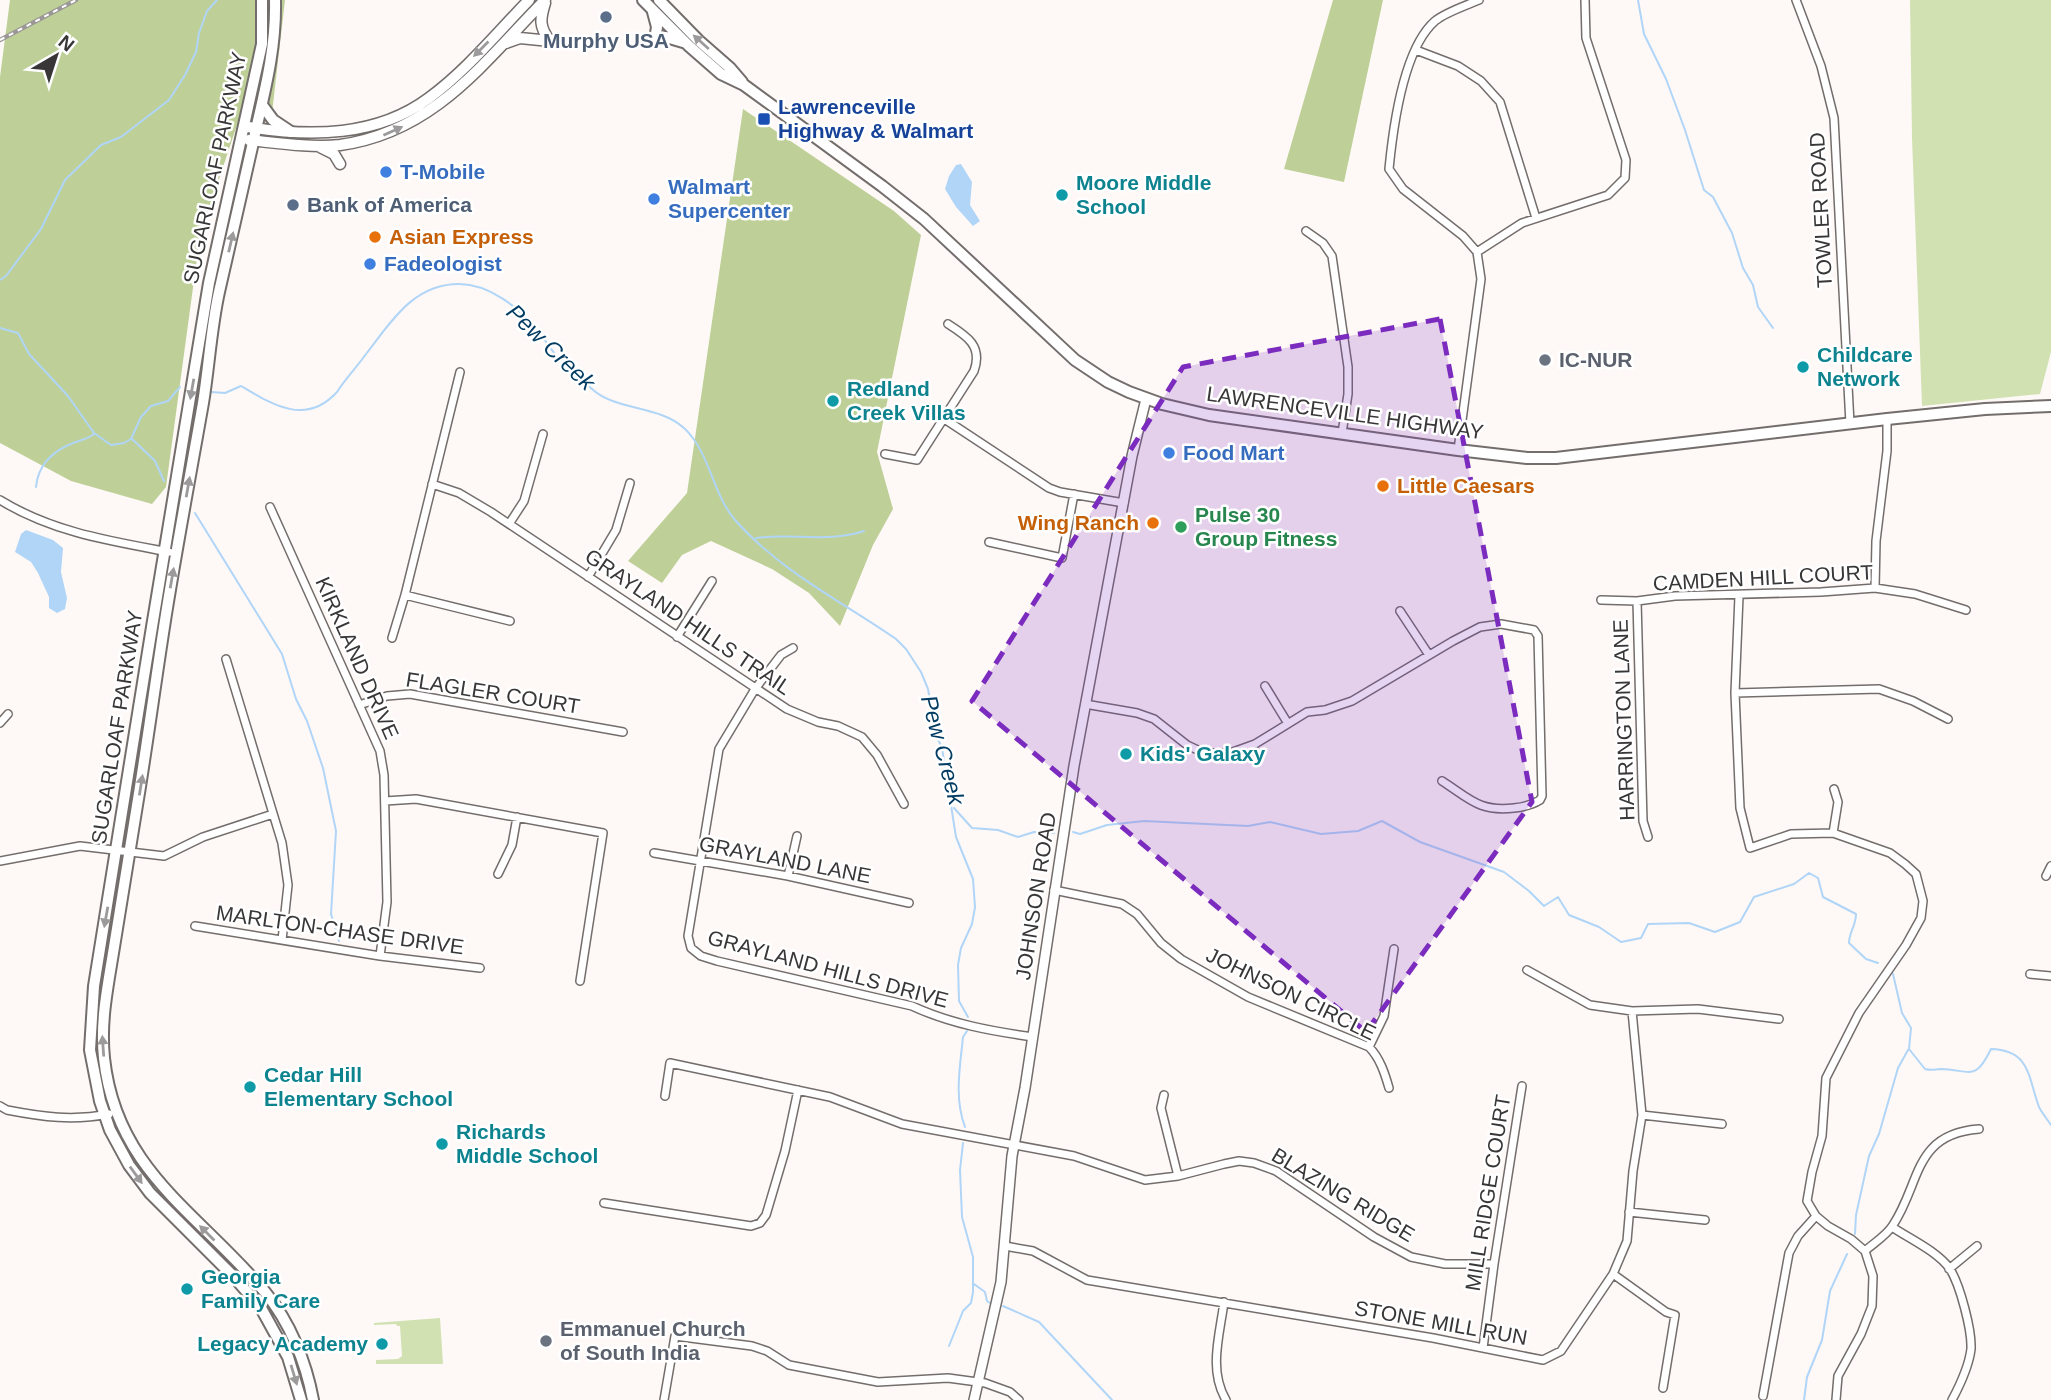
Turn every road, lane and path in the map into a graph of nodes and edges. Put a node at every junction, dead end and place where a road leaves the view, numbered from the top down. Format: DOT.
graph roads {
  1 [pos="529,0"];
  2 [pos="546,0"];
  3 [pos="643,0"];
  4 [pos="1479,0"];
  5 [pos="1585,0"];
  6 [pos="1796,0"];
  7 [pos="275,1"];
  8 [pos="262,4"];
  9 [pos="655,5"];
  10 [pos="502,44"];
  11 [pos="689,46"];
  12 [pos="1416,50"];
  13 [pos="744,85"];
  14 [pos="262,105"];
  15 [pos="250,128"];
  16 [pos="291,132"];
  17 [pos="241,139"];
  18 [pos="254,141"];
  19 [pos="359,141"];
  20 [pos="316,145"];
  21 [pos="1536,218"];
  22 [pos="1306,232"];
  23 [pos="1477,253"];
  24 [pos="948,324"];
  25 [pos="460,372"];
  26 [pos="1146,399"];
  27 [pos="2051,407"];
  28 [pos="943,418"];
  29 [pos="1887,419"];
  30 [pos="1850,424"];
  31 [pos="1342,433"];
  32 [pos="543,434"];
  33 [pos="1458,450"];
  34 [pos="886,454"];
  35 [pos="630,483"];
  36 [pos="432,484"];
  37 [pos="1074,494"];
  38 [pos="0,500"];
  39 [pos="1124,503"];
  40 [pos="270,506"];
  41 [pos="509,524"];
  42 [pos="989,542"];
  43 [pos="164,551"];
  44 [pos="176,554"];
  45 [pos="588,577"];
  46 [pos="712,582"];
  47 [pos="1875,588"];
  48 [pos="405,595"];
  49 [pos="1739,596"];
  50 [pos="1601,600"];
  51 [pos="1637,601"];
  52 [pos="1966,610"];
  53 [pos="1400,611"];
  54 [pos="510,621"];
  55 [pos="677,637"];
  56 [pos="391,638"];
  57 [pos="793,648"];
  58 [pos="1429,655"];
  59 [pos="226,659"];
  60 [pos="1265,686"];
  61 [pos="755,689"];
  62 [pos="1735,693"];
  63 [pos="1085,704"];
  64 [pos="359,705"];
  65 [pos="8,714"];
  66 [pos="1948,719"];
  67 [pos="1287,722"];
  68 [pos="0,723"];
  69 [pos="623,732"];
  70 [pos="1442,780"];
  71 [pos="1834,789"];
  72 [pos="385,802"];
  73 [pos="904,804"];
  74 [pos="273,814"];
  75 [pos="517,817"];
  76 [pos="1833,833"];
  77 [pos="797,836"];
  78 [pos="1648,837"];
  79 [pos="117,850"];
  80 [pos="129,852"];
  81 [pos="654,853"];
  82 [pos="699,860"];
  83 [pos="0,862"];
  84 [pos="2051,866"];
  85 [pos="498,874"];
  86 [pos="788,876"];
  87 [pos="2046,876"];
  88 [pos="1054,890"];
  89 [pos="909,903"];
  90 [pos="195,926"];
  91 [pos="282,940"];
  92 [pos="1394,949"];
  93 [pos="380,956"];
  94 [pos="480,968"];
  95 [pos="1527,970"];
  96 [pos="2030,974"];
  97 [pos="2051,976"];
  98 [pos="580,981"];
  99 [pos="1632,1011"];
  100 [pos="1779,1019"];
  101 [pos="1033,1037"];
  102 [pos="1369,1047"];
  103 [pos="1522,1086"];
  104 [pos="1389,1088"];
  105 [pos="798,1090"];
  106 [pos="1164,1095"];
  107 [pos="665,1096"];
  108 [pos="0,1106"];
  109 [pos="117,1113"];
  110 [pos="104,1115"];
  111 [pos="1642,1115"];
  112 [pos="1722,1124"];
  113 [pos="1979,1129"];
  114 [pos="1014,1144"];
  115 [pos="1178,1176"];
  116 [pos="604,1203"];
  117 [pos="1629,1212"];
  118 [pos="1816,1216"];
  119 [pos="1705,1220"];
  120 [pos="1892,1227"];
  121 [pos="1005,1246"];
  122 [pos="1978,1246"];
  123 [pos="1865,1251"];
  124 [pos="1493,1264"];
  125 [pos="1949,1269"];
  126 [pos="1613,1274"];
  127 [pos="1224,1302"];
  128 [pos="1483,1348"];
  129 [pos="978,1383"];
  130 [pos="1663,1388"];
  131 [pos="1763,1396"];
  132 [pos="301,1400"];
  133 [pos="313,1400"];
  134 [pos="664,1400"];
  135 [pos="974,1400"];
  136 [pos="1019,1400"];
  137 [pos="1226,1400"];
  138 [pos="1836,1400"];
  139 [pos="1952,1400"];
  1 -- 16 [label="main road, one-way"];
  2 -- 10 [label="main road"];
  2 -- 10 [label="main road"];
  3 -- 9 [label="main road, LAWRENCEVILLE HIGHWAY"];
  4 -- 12 [label="street"];
  5 -- 21 [label="street"];
  6 -- 30 [label="street, TOWLER ROAD"];
  7 -- 14 [label="main road, SUGARLOAF PARKWAY"];
  8 -- 15 [label="main road, SUGARLOAF PARKWAY"];
  9 -- 11 [label="main road, LAWRENCEVILLE HIGHWAY"];
  9 -- 11 [label="main road"];
  13 -- 9 [label="main road, LAWRENCEVILLE HIGHWAY, one-way"];
  19 -- 10 [label="main road, one-way"];
  11 -- 13 [label="main road, LAWRENCEVILLE HIGHWAY"];
  12 -- 21 [label="street"];
  12 -- 23 [label="street"];
  13 -- 26 [label="main road, LAWRENCEVILLE HIGHWAY"];
  14 -- 15 [label="main road, SUGARLOAF PARKWAY"];
  14 -- 16 [label="main road"];
  15 -- 16 [label="main road"];
  15 -- 17 [label="main road, SUGARLOAF PARKWAY"];
  15 -- 18 [label="main road, SUGARLOAF PARKWAY"];
  17 -- 18 [label="main road"];
  17 -- 43 [label="main road, SUGARLOAF PARKWAY, one-way"];
  18 -- 20 [label="main road"];
  44 -- 18 [label="main road, SUGARLOAF PARKWAY, one-way"];
  19 -- 20 [label="main road"];
  19 -- 20 [label="main road"];
  21 -- 23 [label="street"];
  22 -- 31 [label="street"];
  23 -- 33 [label="street"];
  24 -- 28 [label="street"];
  25 -- 36 [label="street"];
  26 -- 31 [label="main road, LAWRENCEVILLE HIGHWAY"];
  26 -- 39 [label="street, JOHNSON ROAD"];
  27 -- 29 [label="main road, LAWRENCEVILLE HIGHWAY"];
  28 -- 34 [label="street"];
  28 -- 37 [label="street"];
  29 -- 30 [label="main road, LAWRENCEVILLE HIGHWAY"];
  29 -- 47 [label="street"];
  30 -- 33 [label="main road, LAWRENCEVILLE HIGHWAY"];
  31 -- 33 [label="main road, LAWRENCEVILLE HIGHWAY"];
  32 -- 41 [label="street"];
  35 -- 45 [label="street"];
  36 -- 41 [label="street, GRAYLAND HILLS TRAIL"];
  36 -- 48 [label="street"];
  37 -- 39 [label="street"];
  37 -- 42 [label="street"];
  38 -- 43 [label="street"];
  39 -- 63 [label="street, JOHNSON ROAD"];
  40 -- 64 [label="street, KIRKLAND DRIVE"];
  41 -- 45 [label="street, GRAYLAND HILLS TRAIL"];
  43 -- 44 [label="street"];
  43 -- 79 [label="main road, SUGARLOAF PARKWAY"];
  80 -- 44 [label="main road, SUGARLOAF PARKWAY, one-way"];
  45 -- 55 [label="street, GRAYLAND HILLS TRAIL"];
  46 -- 55 [label="street"];
  47 -- 49 [label="street, CAMDEN HILL COURT"];
  47 -- 52 [label="street, CAMDEN HILL COURT"];
  48 -- 54 [label="street"];
  48 -- 56 [label="street"];
  49 -- 51 [label="street, CAMDEN HILL COURT"];
  49 -- 62 [label="street"];
  50 -- 51 [label="street, CAMDEN HILL COURT"];
  51 -- 78 [label="street, HARRINGTON LANE"];
  53 -- 58 [label="street"];
  55 -- 61 [label="street, GRAYLAND HILLS TRAIL"];
  57 -- 61 [label="street, GRAYLAND HILLS DRIVE"];
  58 -- 67 [label="street"];
  58 -- 70 [label="street"];
  59 -- 74 [label="street"];
  60 -- 67 [label="street"];
  61 -- 73 [label="street, GRAYLAND HILLS TRAIL"];
  61 -- 82 [label="street, GRAYLAND HILLS DRIVE"];
  62 -- 66 [label="street"];
  62 -- 76 [label="street"];
  63 -- 67 [label="street"];
  63 -- 88 [label="street, JOHNSON ROAD"];
  64 -- 69 [label="street, FLAGLER COURT"];
  64 -- 72 [label="street, KIRKLAND DRIVE"];
  65 -- 68 [label="street"];
  71 -- 76 [label="street"];
  72 -- 75 [label="street"];
  72 -- 93 [label="street, KIRKLAND DRIVE"];
  74 -- 80 [label="street"];
  74 -- 91 [label="street"];
  75 -- 85 [label="street"];
  75 -- 98 [label="street"];
  76 -- 118 [label="street"];
  77 -- 86 [label="street"];
  79 -- 80 [label="street"];
  79 -- 83 [label="street"];
  79 -- 110 [label="main road, SUGARLOAF PARKWAY, one-way"];
  109 -- 80 [label="main road, SUGARLOAF PARKWAY, one-way"];
  81 -- 82 [label="street, GRAYLAND LANE"];
  82 -- 86 [label="street, GRAYLAND LANE"];
  82 -- 101 [label="street, GRAYLAND HILLS DRIVE"];
  84 -- 87 [label="street"];
  86 -- 89 [label="street, GRAYLAND LANE"];
  88 -- 101 [label="street, JOHNSON ROAD"];
  88 -- 102 [label="street, JOHNSON CIRCLE"];
  90 -- 91 [label="street, MARLTON-CHASE DRIVE"];
  91 -- 93 [label="street, MARLTON-CHASE DRIVE"];
  92 -- 102 [label="street"];
  93 -- 94 [label="street, MARLTON-CHASE DRIVE"];
  95 -- 99 [label="street"];
  96 -- 97 [label="street"];
  99 -- 100 [label="street"];
  99 -- 111 [label="street, STONE MILL RUN"];
  101 -- 114 [label="street, JOHNSON ROAD"];
  102 -- 104 [label="street, JOHNSON CIRCLE"];
  103 -- 124 [label="street, MILL RIDGE COURT"];
  105 -- 107 [label="street, BLAZING RIDGE"];
  105 -- 114 [label="street, BLAZING RIDGE"];
  105 -- 116 [label="street"];
  106 -- 115 [label="street"];
  108 -- 110 [label="street"];
  109 -- 110 [label="street"];
  133 -- 109 [label="main road, SUGARLOAF PARKWAY, one-way"];
  110 -- 132 [label="main road, SUGARLOAF PARKWAY, one-way"];
  111 -- 112 [label="street"];
  111 -- 117 [label="street, STONE MILL RUN"];
  113 -- 120 [label="street"];
  114 -- 115 [label="street, BLAZING RIDGE"];
  114 -- 121 [label="street, JOHNSON ROAD"];
  115 -- 124 [label="street, BLAZING RIDGE"];
  117 -- 119 [label="street"];
  117 -- 126 [label="street, STONE MILL RUN"];
  118 -- 123 [label="street"];
  118 -- 131 [label="street"];
  120 -- 123 [label="street"];
  120 -- 125 [label="street"];
  121 -- 127 [label="street, STONE MILL RUN"];
  121 -- 129 [label="street, JOHNSON ROAD"];
  122 -- 125 [label="street"];
  123 -- 138 [label="street"];
  124 -- 128 [label="street, MILL RIDGE COURT"];
  125 -- 139 [label="street"];
  126 -- 128 [label="street, STONE MILL RUN"];
  126 -- 130 [label="street"];
  127 -- 128 [label="street, STONE MILL RUN"];
  127 -- 137 [label="street"];
  129 -- 134 [label="street"];
  129 -- 135 [label="street, JOHNSON ROAD"];
  129 -- 136 [label="street"];
}
